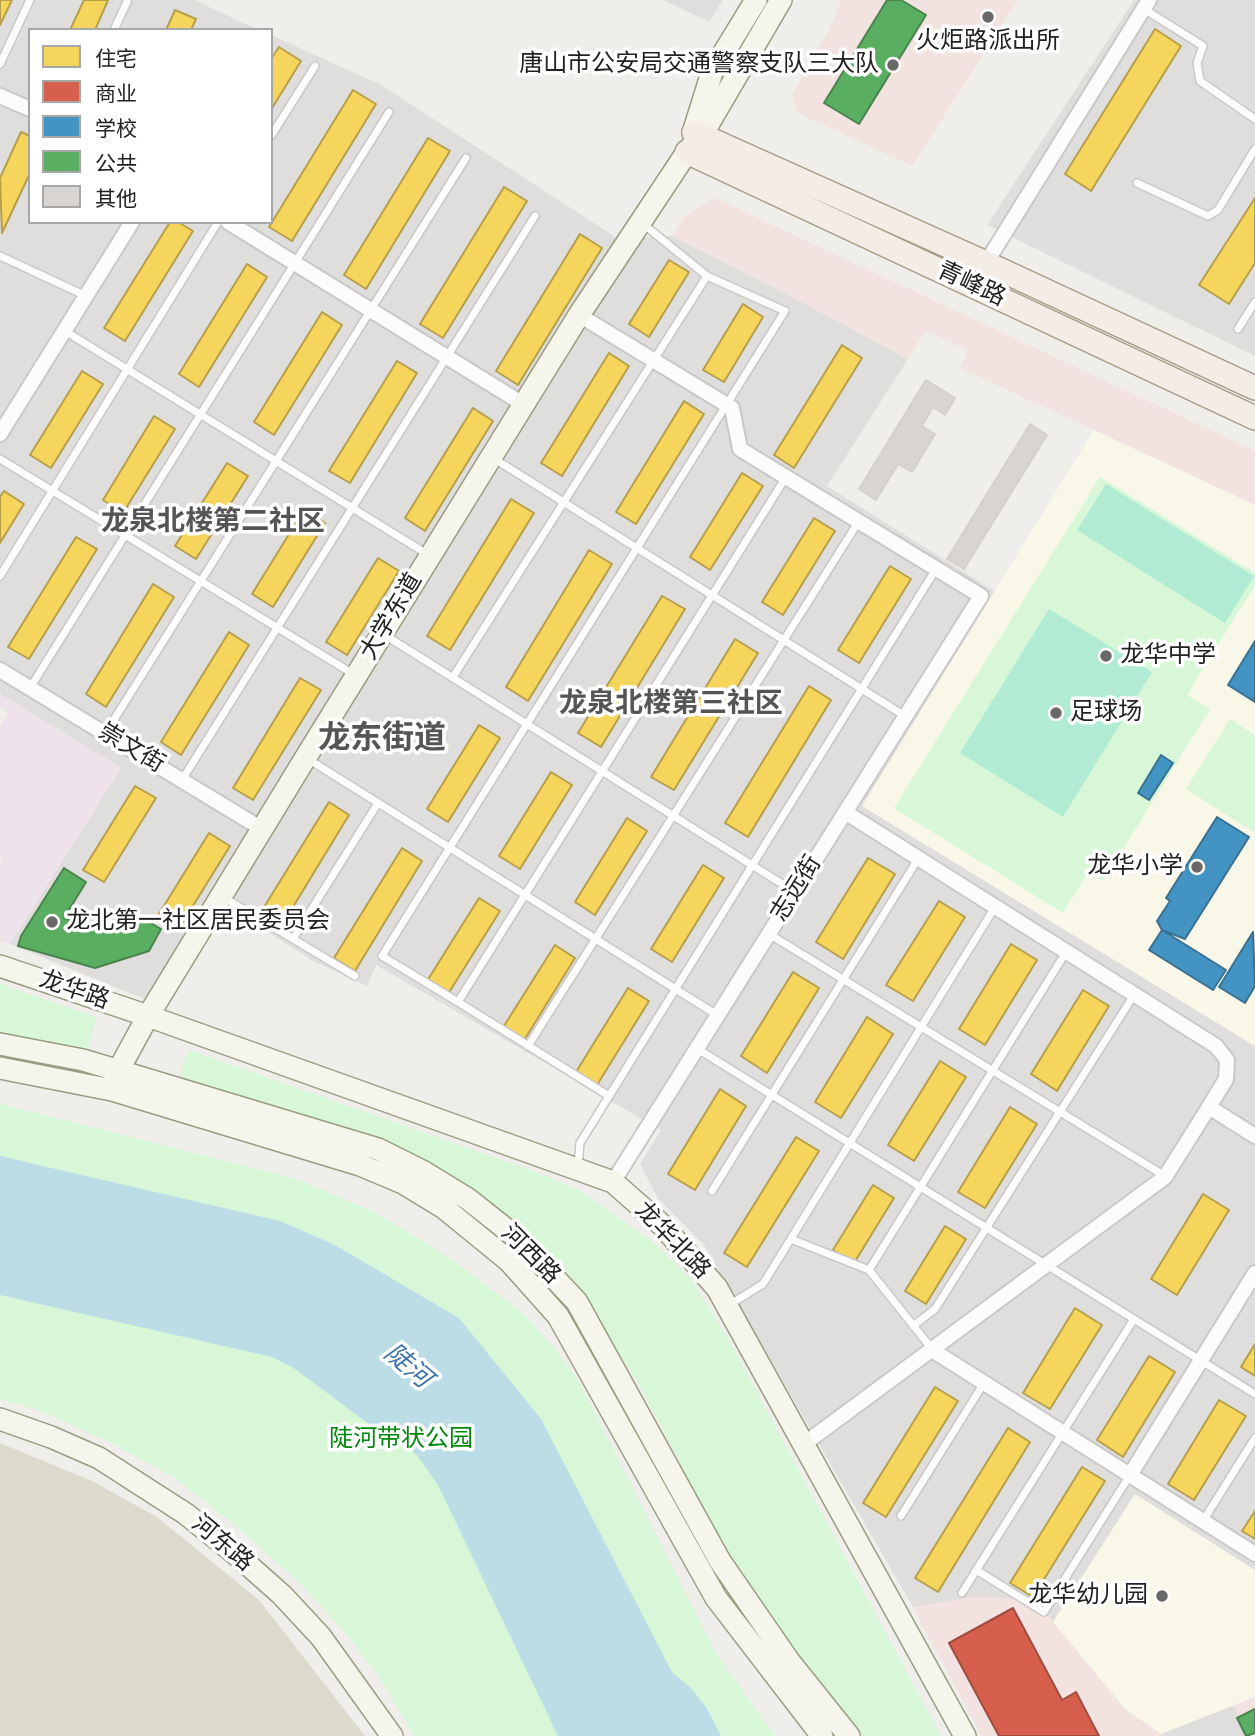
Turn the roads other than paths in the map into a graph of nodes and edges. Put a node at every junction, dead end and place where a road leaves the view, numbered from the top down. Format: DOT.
graph roads {
  1 [pos="30,0"];
  2 [pos="756,0"];
  3 [pos="781,0"];
  4 [pos="127,2"];
  5 [pos="1146,4"];
  6 [pos="115,28"];
  7 [pos="0,64"];
  8 [pos="315,66"];
  9 [pos="0,96"];
  10 [pos="28,108"];
  11 [pos="389,112"];
  12 [pos="1255,119"];
  13 [pos="273,133"];
  14 [pos="694,140"];
  15 [pos="1255,149"];
  16 [pos="466,158"];
  17 [pos="1137,183"];
  18 [pos="535,216"];
  19 [pos="641,222"];
  20 [pos="131,224"];
  21 [pos="217,224"];
  22 [pos="231,224"];
  23 [pos="0,256"];
  24 [pos="295,263"];
  25 [pos="986,263"];
  26 [pos="707,276"];
  27 [pos="86,296"];
  28 [pos="1255,302"];
  29 [pos="370,310"];
  30 [pos="579,315"];
  31 [pos="1238,329"];
  32 [pos="64,331"];
  33 [pos="446,356"];
  34 [pos="654,360"];
  35 [pos="127,369"];
  36 [pos="1255,388"];
  37 [pos="523,404"];
  38 [pos="725,404"];
  39 [pos="201,414"];
  40 [pos="1255,418"];
  41 [pos="0,434"];
  42 [pos="491,457"];
  43 [pos="0,458"];
  44 [pos="276,461"];
  45 [pos="786,477"];
  46 [pos="52,491"];
  47 [pos="564,502"];
  48 [pos="352,508"];
  49 [pos="859,520"];
  50 [pos="125,535"];
  51 [pos="635,547"];
  52 [pos="430,555"];
  53 [pos="937,568"];
  54 [pos="0,576"];
  55 [pos="201,581"];
  56 [pos="712,595"];
  57 [pos="277,628"];
  58 [pos="382,633"];
  59 [pos="784,640"];
  60 [pos="0,670"];
  61 [pos="356,676"];
  62 [pos="453,677"];
  63 [pos="30,688"];
  64 [pos="905,716"];
  65 [pos="526,724"];
  66 [pos="105,734"];
  67 [pos="306,757"];
  68 [pos="602,771"];
  69 [pos="182,780"];
  70 [pos="378,803"];
  71 [pos="845,813"];
  72 [pos="673,816"];
  73 [pos="262,829"];
  74 [pos="450,848"];
  75 [pos="918,859"];
  76 [pos="795,892"];
  77 [pos="221,895"];
  78 [pos="525,895"];
  79 [pos="995,907"];
  80 [pos="769,933"];
  81 [pos="293,939"];
  82 [pos="596,939"];
  83 [pos="1066,952"];
  84 [pos="0,966"];
  85 [pos="355,976"];
  86 [pos="844,979"];
  87 [pos="1134,995"];
  88 [pos="458,1002"];
  89 [pos="717,1015"];
  90 [pos="148,1016"];
  91 [pos="921,1027"];
  92 [pos="0,1044"];
  93 [pos="528,1046"];
  94 [pos="696,1048"];
  95 [pos="0,1068"];
  96 [pos="993,1071"];
  97 [pos="115,1080"];
  98 [pos="772,1095"];
  99 [pos="609,1096"];
  100 [pos="1209,1107"];
  101 [pos="1059,1112"];
  102 [pos="1255,1136"];
  103 [pos="850,1143"];
  104 [pos="578,1168"];
  105 [pos="1165,1177"];
  106 [pos="613,1182"];
  107 [pos="920,1187"];
  108 [pos="712,1191"];
  109 [pos="986,1228"];
  110 [pos="791,1239"];
  111 [pos="1046,1265"];
  112 [pos="869,1270"];
  113 [pos="1255,1273"];
  114 [pos="727,1306"];
  115 [pos="1134,1319"];
  116 [pos="913,1325"];
  117 [pos="932,1350"];
  118 [pos="1200,1361"];
  119 [pos="985,1383"];
  120 [pos="1255,1395"];
  121 [pos="0,1419"];
  122 [pos="1063,1432"];
  123 [pos="1255,1438"];
  124 [pos="804,1444"];
  125 [pos="1130,1475"];
  126 [pos="901,1516"];
  127 [pos="1203,1521"];
  128 [pos="1255,1554"];
  129 [pos="976,1570"];
  130 [pos="962,1593"];
  131 [pos="392,1736"];
  132 [pos="822,1736"];
  133 [pos="849,1736"];
  134 [pos="965,1736"];
  1 -- 7 [label="lane"];
  2 -- 14 [label="street, 大学东道"];
  3 -- 14 [label="street, 大学东道"];
  4 -- 6 [label="lane"];
  5 -- 12 [label="lane"];
  5 -- 25 [label="street"];
  8 -- 13 [label="lane"];
  9 -- 10 [label="street"];
  11 -- 24 [label="lane"];
  14 -- 19 [label="street, 大学东道"];
  14 -- 25 [label="main road, 青峰路"];
  14 -- 40 [label="main road, 青峰路"];
  15 -- 17 [label="lane"];
  16 -- 29 [label="lane"];
  18 -- 33 [label="lane"];
  19 -- 26 [label="lane"];
  19 -- 30 [label="street, 大学东道"];
  20 -- 27 [label="street"];
  21 -- 35 [label="lane"];
  22 -- 24 [label="street"];
  23 -- 27 [label="lane"];
  24 -- 29 [label="street"];
  24 -- 39 [label="lane"];
  25 -- 36 [label="main road, 青峰路"];
  26 -- 34 [label="lane"];
  26 -- 38 [label="lane"];
  27 -- 32 [label="street"];
  28 -- 31 [label="lane"];
  29 -- 33 [label="street"];
  29 -- 44 [label="lane"];
  30 -- 34 [label="street"];
  30 -- 37 [label="street, 大学东道"];
  32 -- 35 [label="lane"];
  32 -- 41 [label="street"];
  33 -- 37 [label="street"];
  33 -- 48 [label="lane"];
  34 -- 38 [label="street"];
  34 -- 47 [label="lane"];
  35 -- 39 [label="lane"];
  35 -- 46 [label="lane"];
  37 -- 42 [label="street, 大学东道"];
  38 -- 45 [label="street"];
  38 -- 51 [label="lane"];
  39 -- 44 [label="lane"];
  39 -- 50 [label="lane"];
  42 -- 47 [label="lane"];
  42 -- 52 [label="street, 大学东道"];
  43 -- 46 [label="lane"];
  44 -- 48 [label="lane"];
  44 -- 55 [label="lane"];
  45 -- 49 [label="street"];
  45 -- 56 [label="lane"];
  46 -- 50 [label="lane"];
  46 -- 54 [label="lane"];
  47 -- 51 [label="lane"];
  47 -- 62 [label="lane"];
  48 -- 52 [label="lane"];
  48 -- 57 [label="lane"];
  49 -- 53 [label="street"];
  49 -- 59 [label="lane"];
  50 -- 55 [label="lane"];
  50 -- 63 [label="lane"];
  51 -- 56 [label="lane"];
  51 -- 65 [label="lane"];
  52 -- 58 [label="street, 大学东道"];
  53 -- 64 [label="street, 志远街"];
  53 -- 99 [label="lane"];
  55 -- 57 [label="lane"];
  55 -- 66 [label="lane"];
  56 -- 59 [label="lane"];
  56 -- 68 [label="lane"];
  57 -- 61 [label="lane"];
  57 -- 69 [label="lane"];
  58 -- 61 [label="street, 大学东道"];
  58 -- 62 [label="lane"];
  59 -- 64 [label="lane"];
  59 -- 72 [label="lane"];
  60 -- 63 [label="street, 崇文街"];
  61 -- 67 [label="street, 大学东道"];
  62 -- 65 [label="lane"];
  63 -- 66 [label="street, 崇文街"];
  64 -- 71 [label="street, 志远街"];
  65 -- 68 [label="lane"];
  65 -- 74 [label="lane"];
  66 -- 69 [label="street, 崇文街"];
  67 -- 70 [label="lane"];
  67 -- 73 [label="street, 大学东道"];
  68 -- 72 [label="lane"];
  68 -- 78 [label="lane"];
  69 -- 73 [label="street, 崇文街"];
  70 -- 74 [label="lane"];
  70 -- 81 [label="lane"];
  71 -- 75 [label="street"];
  71 -- 76 [label="street, 志远街"];
  72 -- 76 [label="lane"];
  72 -- 82 [label="lane"];
  73 -- 77 [label="street, 大学东道"];
  74 -- 78 [label="lane"];
  74 -- 88 [label="lane"];
  75 -- 79 [label="street"];
  75 -- 86 [label="lane"];
  76 -- 80 [label="street, 志远街"];
  77 -- 81 [label="lane"];
  77 -- 90 [label="street, 大学东道"];
  78 -- 82 [label="lane"];
  78 -- 88 [label="lane"];
  79 -- 83 [label="street"];
  79 -- 91 [label="lane"];
  80 -- 86 [label="lane"];
  80 -- 89 [label="street, 志远街"];
  81 -- 85 [label="lane"];
  82 -- 89 [label="lane"];
  82 -- 93 [label="lane"];
  83 -- 87 [label="street"];
  83 -- 96 [label="lane"];
  84 -- 90 [label="street, 龙华路"];
  86 -- 91 [label="lane"];
  86 -- 98 [label="lane"];
  87 -- 100 [label="street"];
  87 -- 101 [label="lane"];
  88 -- 93 [label="lane"];
  89 -- 94 [label="street, 志远街"];
  90 -- 97 [label="street, 大学东道"];
  90 -- 104 [label="street, 龙华北路"];
  91 -- 96 [label="lane"];
  91 -- 103 [label="lane"];
  92 -- 97 [label="street, 河西路"];
  93 -- 99 [label="lane"];
  94 -- 98 [label="lane"];
  94 -- 106 [label="street, 志远街"];
  95 -- 97 [label="street, 河西路"];
  96 -- 101 [label="lane"];
  96 -- 107 [label="lane"];
  97 -- 132 [label="street, 河西路"];
  97 -- 133 [label="street, 河西路"];
  98 -- 103 [label="lane"];
  98 -- 108 [label="lane"];
  99 -- 104 [label="lane"];
  100 -- 102 [label="street"];
  100 -- 105 [label="street"];
  101 -- 105 [label="lane"];
  101 -- 109 [label="lane"];
  103 -- 107 [label="lane"];
  103 -- 110 [label="lane"];
  104 -- 106 [label="street, 龙华北路"];
  105 -- 111 [label="street"];
  106 -- 114 [label="street, 龙华北路"];
  107 -- 109 [label="lane"];
  107 -- 112 [label="lane"];
  109 -- 111 [label="lane"];
  109 -- 116 [label="lane"];
  110 -- 112 [label="lane"];
  110 -- 114 [label="lane"];
  111 -- 115 [label="lane"];
  111 -- 117 [label="street"];
  112 -- 116 [label="lane"];
  113 -- 118 [label="street"];
  114 -- 124 [label="street, 龙华北路"];
  115 -- 118 [label="lane"];
  115 -- 122 [label="lane"];
  116 -- 117 [label="lane"];
  117 -- 119 [label="street"];
  117 -- 124 [label="street"];
  118 -- 120 [label="lane"];
  118 -- 125 [label="street"];
  119 -- 122 [label="street"];
  119 -- 126 [label="lane"];
  121 -- 131 [label="street, 河东路"];
  122 -- 125 [label="street"];
  122 -- 129 [label="lane"];
  123 -- 127 [label="lane"];
  124 -- 134 [label="street, 龙华北路"];
  125 -- 127 [label="street"];
  125 -- 129 [label="lane"];
  127 -- 128 [label="street"];
  129 -- 130 [label="lane"];
}
